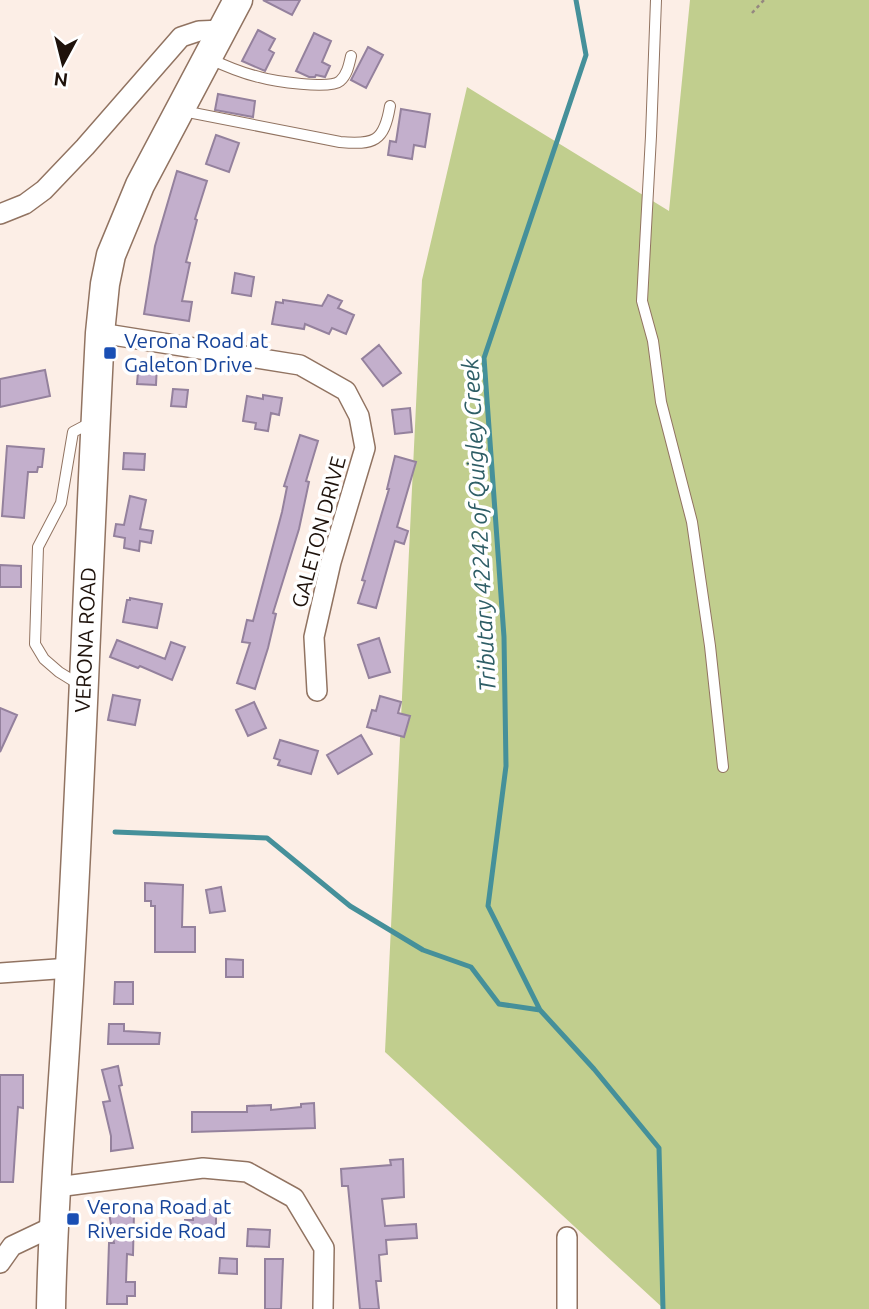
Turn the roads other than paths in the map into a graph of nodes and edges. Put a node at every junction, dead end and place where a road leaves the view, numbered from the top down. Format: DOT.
graph roads {
  1 [pos="238,0"];
  2 [pos="656,0"];
  3 [pos="222,30"];
  4 [pos="351,56"];
  5 [pos="207,58"];
  6 [pos="390,106"];
  7 [pos="180,110"];
  8 [pos="0,214"];
  9 [pos="100,333"];
  10 [pos="96,421"];
  11 [pos="83,687"];
  12 [pos="317,691"];
  13 [pos="723,767"];
  14 [pos="70,968"];
  15 [pos="0,972"];
  16 [pos="57,1187"];
  17 [pos="52,1227"];
  18 [pos="567,1237"];
  19 [pos="0,1263"];
  20 [pos="51,1309"];
  21 [pos="323,1309"];
  22 [pos="566,1309"];
  1 -- 3 [label="street, VERONA ROAD"];
  2 -- 13 [label="lane"];
  3 -- 5 [label="street, VERONA ROAD"];
  3 -- 8 [label="street"];
  4 -- 5 [label="lane"];
  5 -- 7 [label="street, VERONA ROAD"];
  6 -- 7 [label="lane"];
  7 -- 9 [label="street, VERONA ROAD"];
  9 -- 10 [label="street, VERONA ROAD"];
  9 -- 12 [label="street, GALETON DRIVE"];
  10 -- 11 [label="street, VERONA ROAD"];
  10 -- 11 [label="lane"];
  11 -- 14 [label="street, VERONA ROAD"];
  14 -- 15 [label="street"];
  14 -- 16 [label="street, VERONA ROAD"];
  16 -- 17 [label="street, VERONA ROAD"];
  16 -- 21 [label="street"];
  17 -- 19 [label="street"];
  17 -- 20 [label="street, VERONA ROAD"];
  18 -- 22 [label="street"];
}
